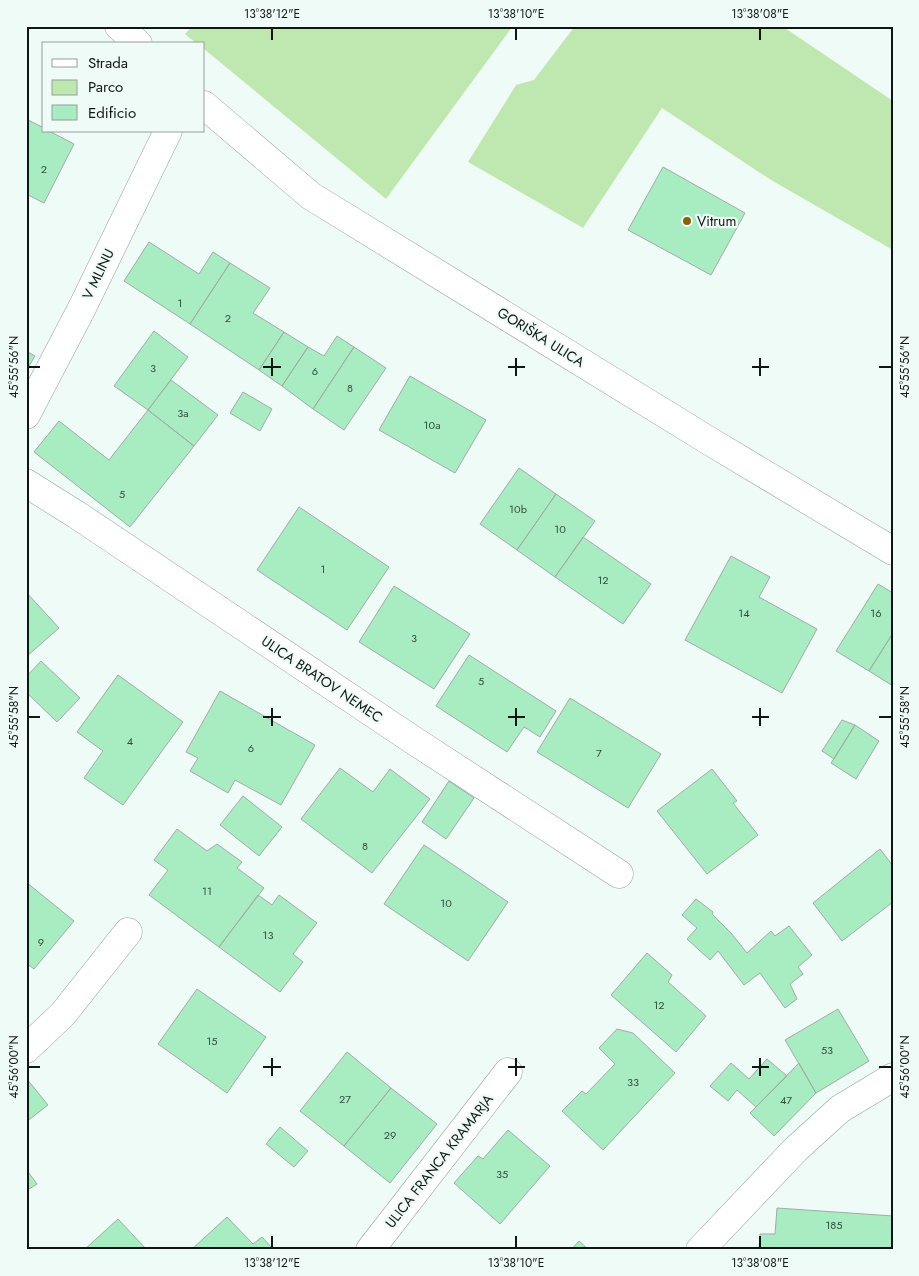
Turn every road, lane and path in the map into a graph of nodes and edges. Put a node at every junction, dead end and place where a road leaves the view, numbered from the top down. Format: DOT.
graph roads {
  1 [pos="119,26"];
  2 [pos="136,42"];
  3 [pos="205,106"];
  4 [pos="168,132"];
  5 [pos="26,415"];
  6 [pos="26,483"];
  7 [pos="893,551"];
  8 [pos="619,874"];
  9 [pos="128,932"];
  10 [pos="26,1049"];
  11 [pos="508,1072"];
  12 [pos="893,1077"];
  13 [pos="370,1250"];
  14 [pos="700,1250"];
  1 -- 2 [label="street"];
  3 -- 7 [label="street, GORIŠKA ULICA"];
  4 -- 5 [label="street, V MLINU"];
  6 -- 8 [label="street, ULICA BRATOV NEMEC"];
  9 -- 10 [label="street"];
  11 -- 13 [label="street, ULICA FRANCA KRAMARJA"];
  12 -- 14 [label="street"];
}
